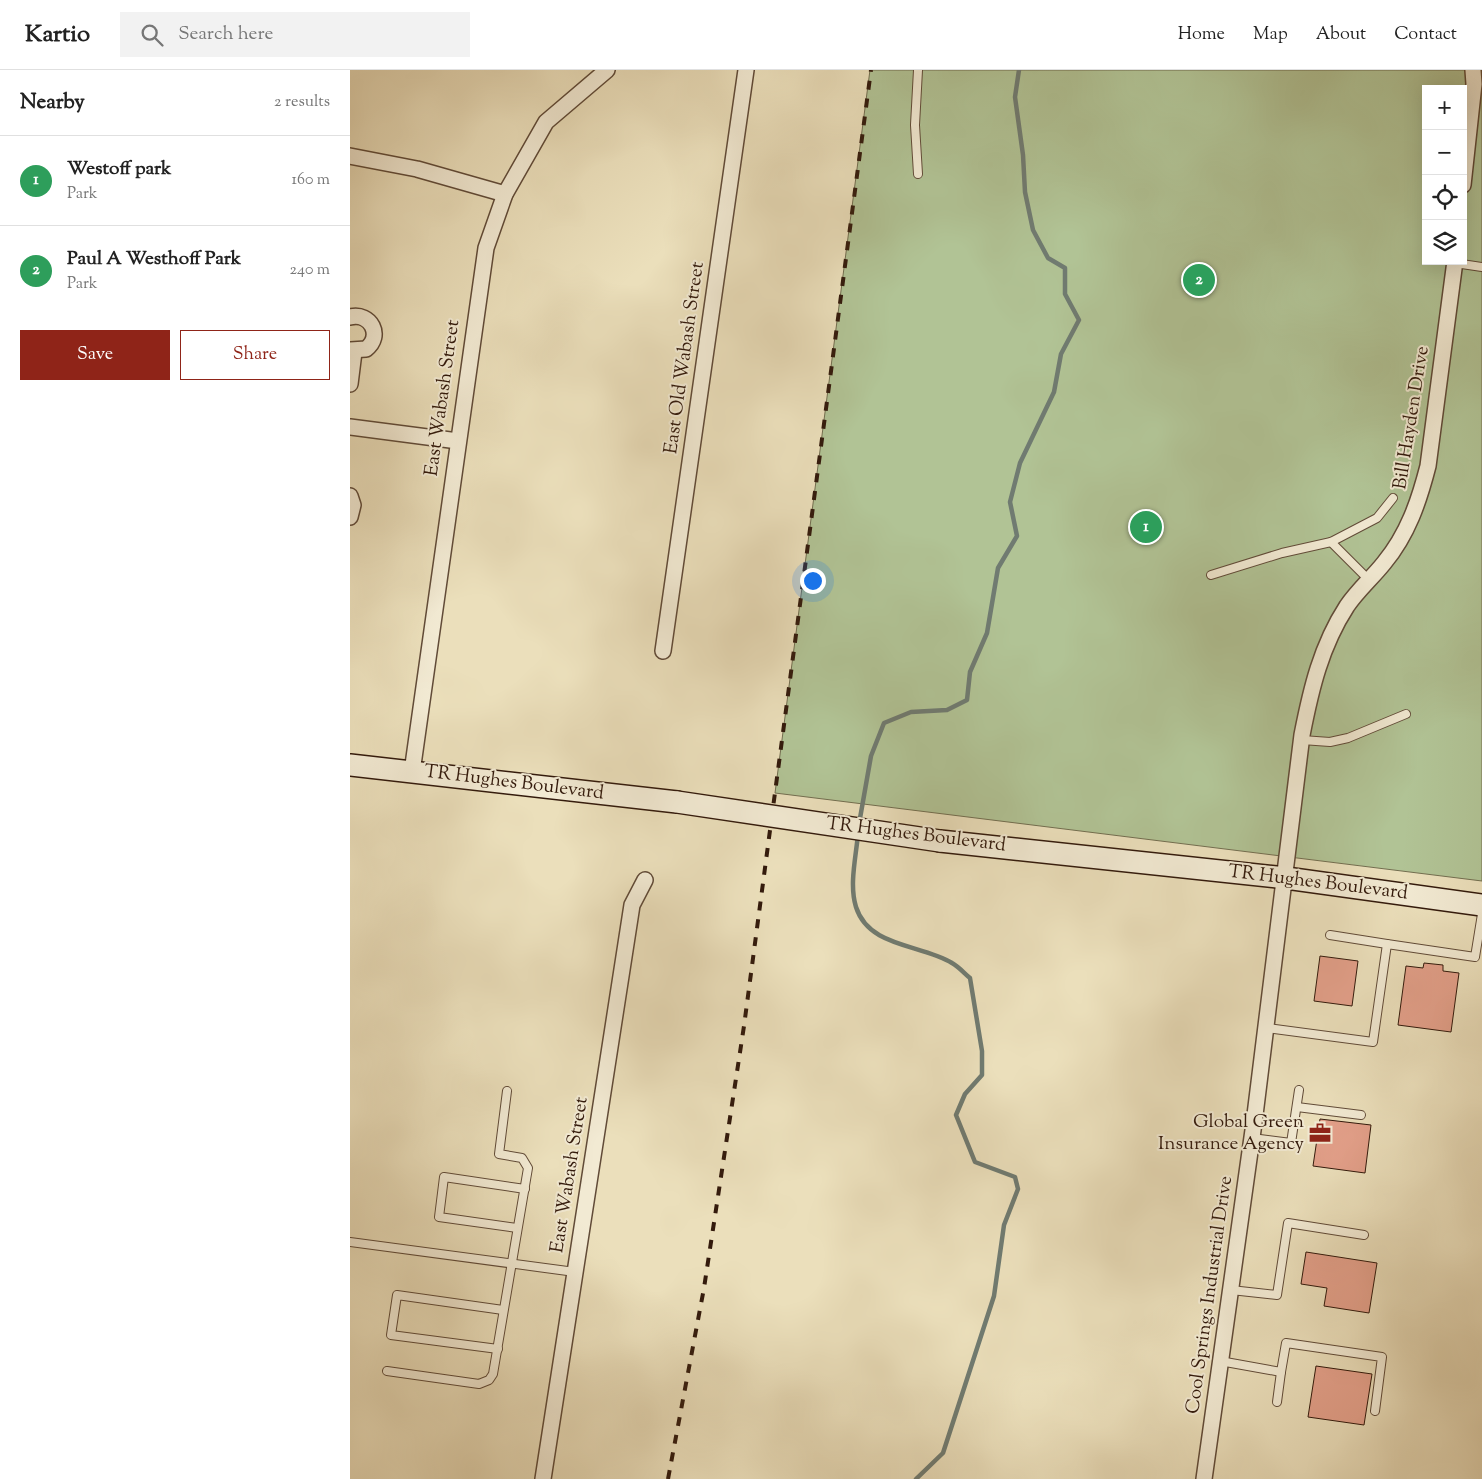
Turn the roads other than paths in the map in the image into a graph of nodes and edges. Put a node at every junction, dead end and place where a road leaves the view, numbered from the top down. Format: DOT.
graph roads {
  1 [pos="606,70"];
  2 [pos="746,70"];
  3 [pos="918,70"];
  4 [pos="1473,70"];
  5 [pos="350,156"];
  6 [pos="918,174"];
  7 [pos="1464,175"];
  8 [pos="505,194"];
  9 [pos="1467,264"];
  10 [pos="1455,265"];
  11 [pos="1482,267"];
  12 [pos="350,317"];
  13 [pos="352,351"];
  14 [pos="350,384"];
  15 [pos="350,427"];
  16 [pos="458,441"];
  17 [pos="350,496"];
  18 [pos="1392,498"];
  19 [pos="350,516"];
  20 [pos="1331,542"];
  21 [pos="1211,575"];
  22 [pos="1369,580"];
  23 [pos="663,651"];
  24 [pos="1406,714"];
  25 [pos="1302,740"];
  26 [pos="350,765"];
  27 [pos="412,772"];
  28 [pos="1286,878"];
  29 [pos="645,880"];
  30 [pos="1482,905"];
  31 [pos="1482,914"];
  32 [pos="1330,935"];
  33 [pos="1387,944"];
  34 [pos="1267,1028"];
  35 [pos="1300,1090"];
  36 [pos="507,1091"];
  37 [pos="1297,1107"];
  38 [pos="1361,1115"];
  39 [pos="1252,1138"];
  40 [pos="525,1189"];
  41 [pos="518,1228"];
  42 [pos="1364,1234"];
  43 [pos="350,1242"];
  44 [pos="511,1264"];
  45 [pos="575,1272"];
  46 [pos="1231,1290"];
  47 [pos="504,1310"];
  48 [pos="498,1349"];
  49 [pos="1220,1362"];
  50 [pos="387,1372"];
  51 [pos="1281,1372"];
  52 [pos="1277,1402"];
  53 [pos="1375,1411"];
  54 [pos="543,1479"];
  55 [pos="1204,1479"];
  1 -- 8 [label="street, East Wabash Street"];
  2 -- 23 [label="street, East Old Wabash Street"];
  3 -- 6 [label="lane"];
  4 -- 7 [label="street"];
  5 -- 8 [label="street"];
  8 -- 16 [label="street, East Wabash Street"];
  9 -- 11 [label="lane"];
  10 -- 22 [label="street, Bill Hayden Drive"];
  12 -- 13 [label="street"];
  13 -- 14 [label="street"];
  15 -- 16 [label="street"];
  16 -- 27 [label="street, East Wabash Street"];
  17 -- 19 [label="street"];
  18 -- 20 [label="lane"];
  20 -- 21 [label="lane"];
  20 -- 22 [label="lane"];
  22 -- 25 [label="street, Bill Hayden Drive"];
  24 -- 25 [label="lane"];
  25 -- 28 [label="street, Bill Hayden Drive"];
  26 -- 27 [label="main road, TR Hughes Boulevard"];
  27 -- 28 [label="main road, TR Hughes Boulevard, bridge"];
  28 -- 30 [label="main road, TR Hughes Boulevard"];
  28 -- 34 [label="street, Cool Springs Industrial Drive"];
  29 -- 45 [label="street, East Wabash Street"];
  31 -- 33 [label="lane"];
  32 -- 33 [label="lane"];
  33 -- 34 [label="lane"];
  34 -- 39 [label="street, Cool Springs Industrial Drive"];
  35 -- 37 [label="lane"];
  36 -- 40 [label="lane"];
  37 -- 38 [label="lane"];
  37 -- 39 [label="lane"];
  39 -- 46 [label="street, Cool Springs Industrial Drive"];
  40 -- 41 [label="lane"];
  40 -- 41 [label="lane"];
  41 -- 44 [label="lane"];
  42 -- 46 [label="lane"];
  43 -- 44 [label="lane"];
  44 -- 45 [label="lane"];
  44 -- 47 [label="lane"];
  45 -- 54 [label="street, East Wabash Street"];
  46 -- 49 [label="street, Cool Springs Industrial Drive"];
  47 -- 48 [label="lane"];
  47 -- 48 [label="lane"];
  48 -- 50 [label="lane"];
  49 -- 51 [label="lane"];
  49 -- 55 [label="street, Cool Springs Industrial Drive"];
  51 -- 52 [label="lane"];
  51 -- 53 [label="lane"];
}
